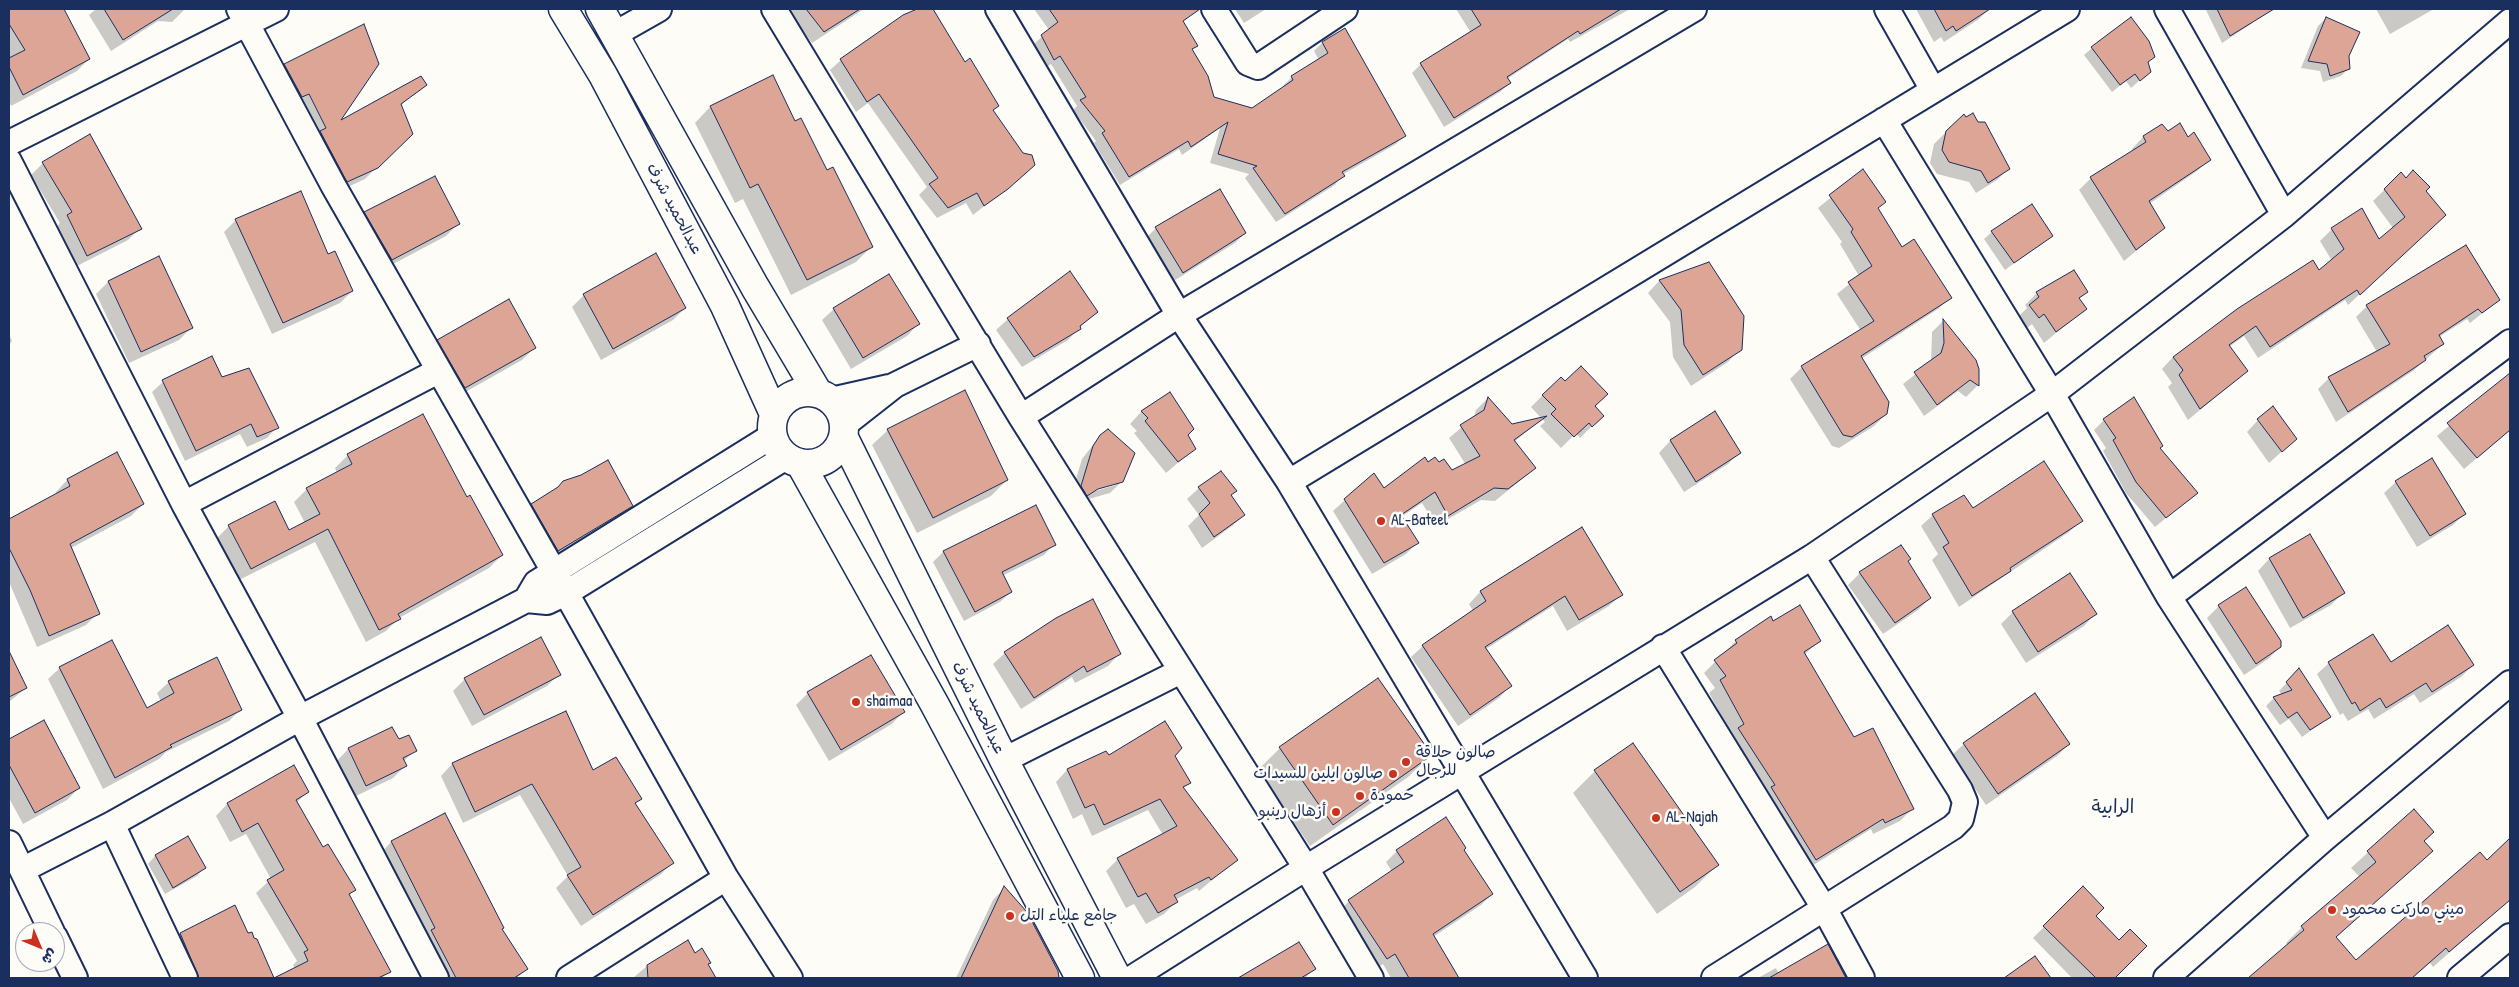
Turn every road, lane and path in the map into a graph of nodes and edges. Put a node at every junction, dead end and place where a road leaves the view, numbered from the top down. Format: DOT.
graph roads {
  1 [pos="276,9"];
  2 [pos="563,9"];
  3 [pos="600,9"];
  4 [pos="659,9"];
  5 [pos="774,9"];
  6 [pos="998,9"];
  7 [pos="1214,9"];
  8 [pos="1345,9"];
  9 [pos="1694,9"];
  10 [pos="1887,9"];
  11 [pos="2067,9"];
  12 [pos="2167,9"];
  13 [pos="243,16"];
  14 [pos="2510,21"];
  15 [pos="615,34"];
  16 [pos="1933,90"];
  17 [pos="1884,120"];
  18 [pos="9,143"];
  19 [pos="9,160"];
  20 [pos="2284,215"];
  21 [pos="1179,315"];
  22 [pos="2510,342"];
  23 [pos="978,344"];
  24 [pos="438,371"];
  25 [pos="896,385"];
  26 [pos="2052,394"];
  27 [pos="825,396"];
  28 [pos="1021,417"];
  29 [pos="844,430"];
  30 [pos="783,443"];
  31 [pos="1288,482"];
  32 [pos="184,504"];
  33 [pos="1812,556"];
  34 [pos="554,572"];
  35 [pos="566,593"];
  36 [pos="2169,597"];
  37 [pos="526,600"];
  38 [pos="1664,647"];
  39 [pos="1181,671"];
  40 [pos="2510,683"];
  41 [pos="300,718"];
  42 [pos="1004,760"];
  43 [pos="1460,772"];
  44 [pos="112,824"];
  45 [pos="2325,838"];
  46 [pos="9,843"];
  47 [pos="1306,868"];
  48 [pos="22,870"];
  49 [pos="726,878"];
  50 [pos="1824,908"];
  51 [pos="47,922"];
  52 [pos="2510,936"];
  53 [pos="65,958"];
  54 [pos="75,978"];
  55 [pos="185,978"];
  56 [pos="436,978"];
  57 [pos="569,978"];
  58 [pos="790,978"];
  59 [pos="1080,978"];
  60 [pos="1117,978"];
  61 [pos="1132,978"];
  62 [pos="1371,978"];
  63 [pos="1584,978"];
  64 [pos="1714,978"];
  65 [pos="1862,978"];
  66 [pos="2166,978"];
  67 [pos="2460,978"];
  1 -- 13 [label="street"];
  2 -- 30 [label="main road, عبدالحميد شرف"];
  3 -- 15 [label="main road, عبدالحميد شرف"];
  4 -- 15 [label="street"];
  5 -- 23 [label="street"];
  6 -- 21 [label="street"];
  7 -- 8 [label="street"];
  9 -- 21 [label="street"];
  10 -- 16 [label="street"];
  11 -- 16 [label="street"];
  12 -- 20 [label="street"];
  13 -- 18 [label="street"];
  13 -- 24 [label="street"];
  14 -- 20 [label="street"];
  15 -- 27 [label="main road, عبدالحميد شرف"];
  16 -- 17 [label="street"];
  17 -- 26 [label="street"];
  17 -- 31 [label="street"];
  19 -- 32 [label="street"];
  20 -- 26 [label="street"];
  21 -- 28 [label="street"];
  21 -- 31 [label="street"];
  22 -- 36 [label="street"];
  23 -- 25 [label="street"];
  23 -- 28 [label="street"];
  24 -- 32 [label="street"];
  24 -- 34 [label="street"];
  25 -- 27 [label="street"];
  25 -- 29 [label="street"];
  26 -- 33 [label="street"];
  26 -- 36 [label="street"];
  27 -- 29 [label="main road"];
  27 -- 30 [label="main road"];
  28 -- 39 [label="street"];
  29 -- 30 [label="main road"];
  29 -- 42 [label="main road, عبدالحميد شرف"];
  30 -- 34 [label="street"];
  30 -- 35 [label="street"];
  30 -- 59 [label="main road, عبدالحميد شرف"];
  31 -- 43 [label="street"];
  32 -- 41 [label="street"];
  33 -- 38 [label="street"];
  33 -- 50 [label="street"];
  34 -- 35 [label="street"];
  34 -- 37 [label="street"];
  35 -- 37 [label="street"];
  35 -- 49 [label="street"];
  36 -- 45 [label="street"];
  37 -- 41 [label="street"];
  38 -- 43 [label="street"];
  38 -- 50 [label="street"];
  39 -- 42 [label="street"];
  39 -- 47 [label="street"];
  40 -- 45 [label="street"];
  41 -- 44 [label="street"];
  41 -- 56 [label="street"];
  42 -- 60 [label="main road, عبدالحميد شرف"];
  43 -- 47 [label="street"];
  43 -- 63 [label="street"];
  44 -- 48 [label="street"];
  44 -- 55 [label="street"];
  45 -- 66 [label="street"];
  46 -- 48 [label="street"];
  47 -- 61 [label="street"];
  47 -- 62 [label="street"];
  48 -- 51 [label="street"];
  49 -- 57 [label="street"];
  49 -- 58 [label="street"];
  50 -- 64 [label="street"];
  50 -- 65 [label="street"];
  52 -- 67 [label="street"];
  53 -- 54 [label="street"];
}
